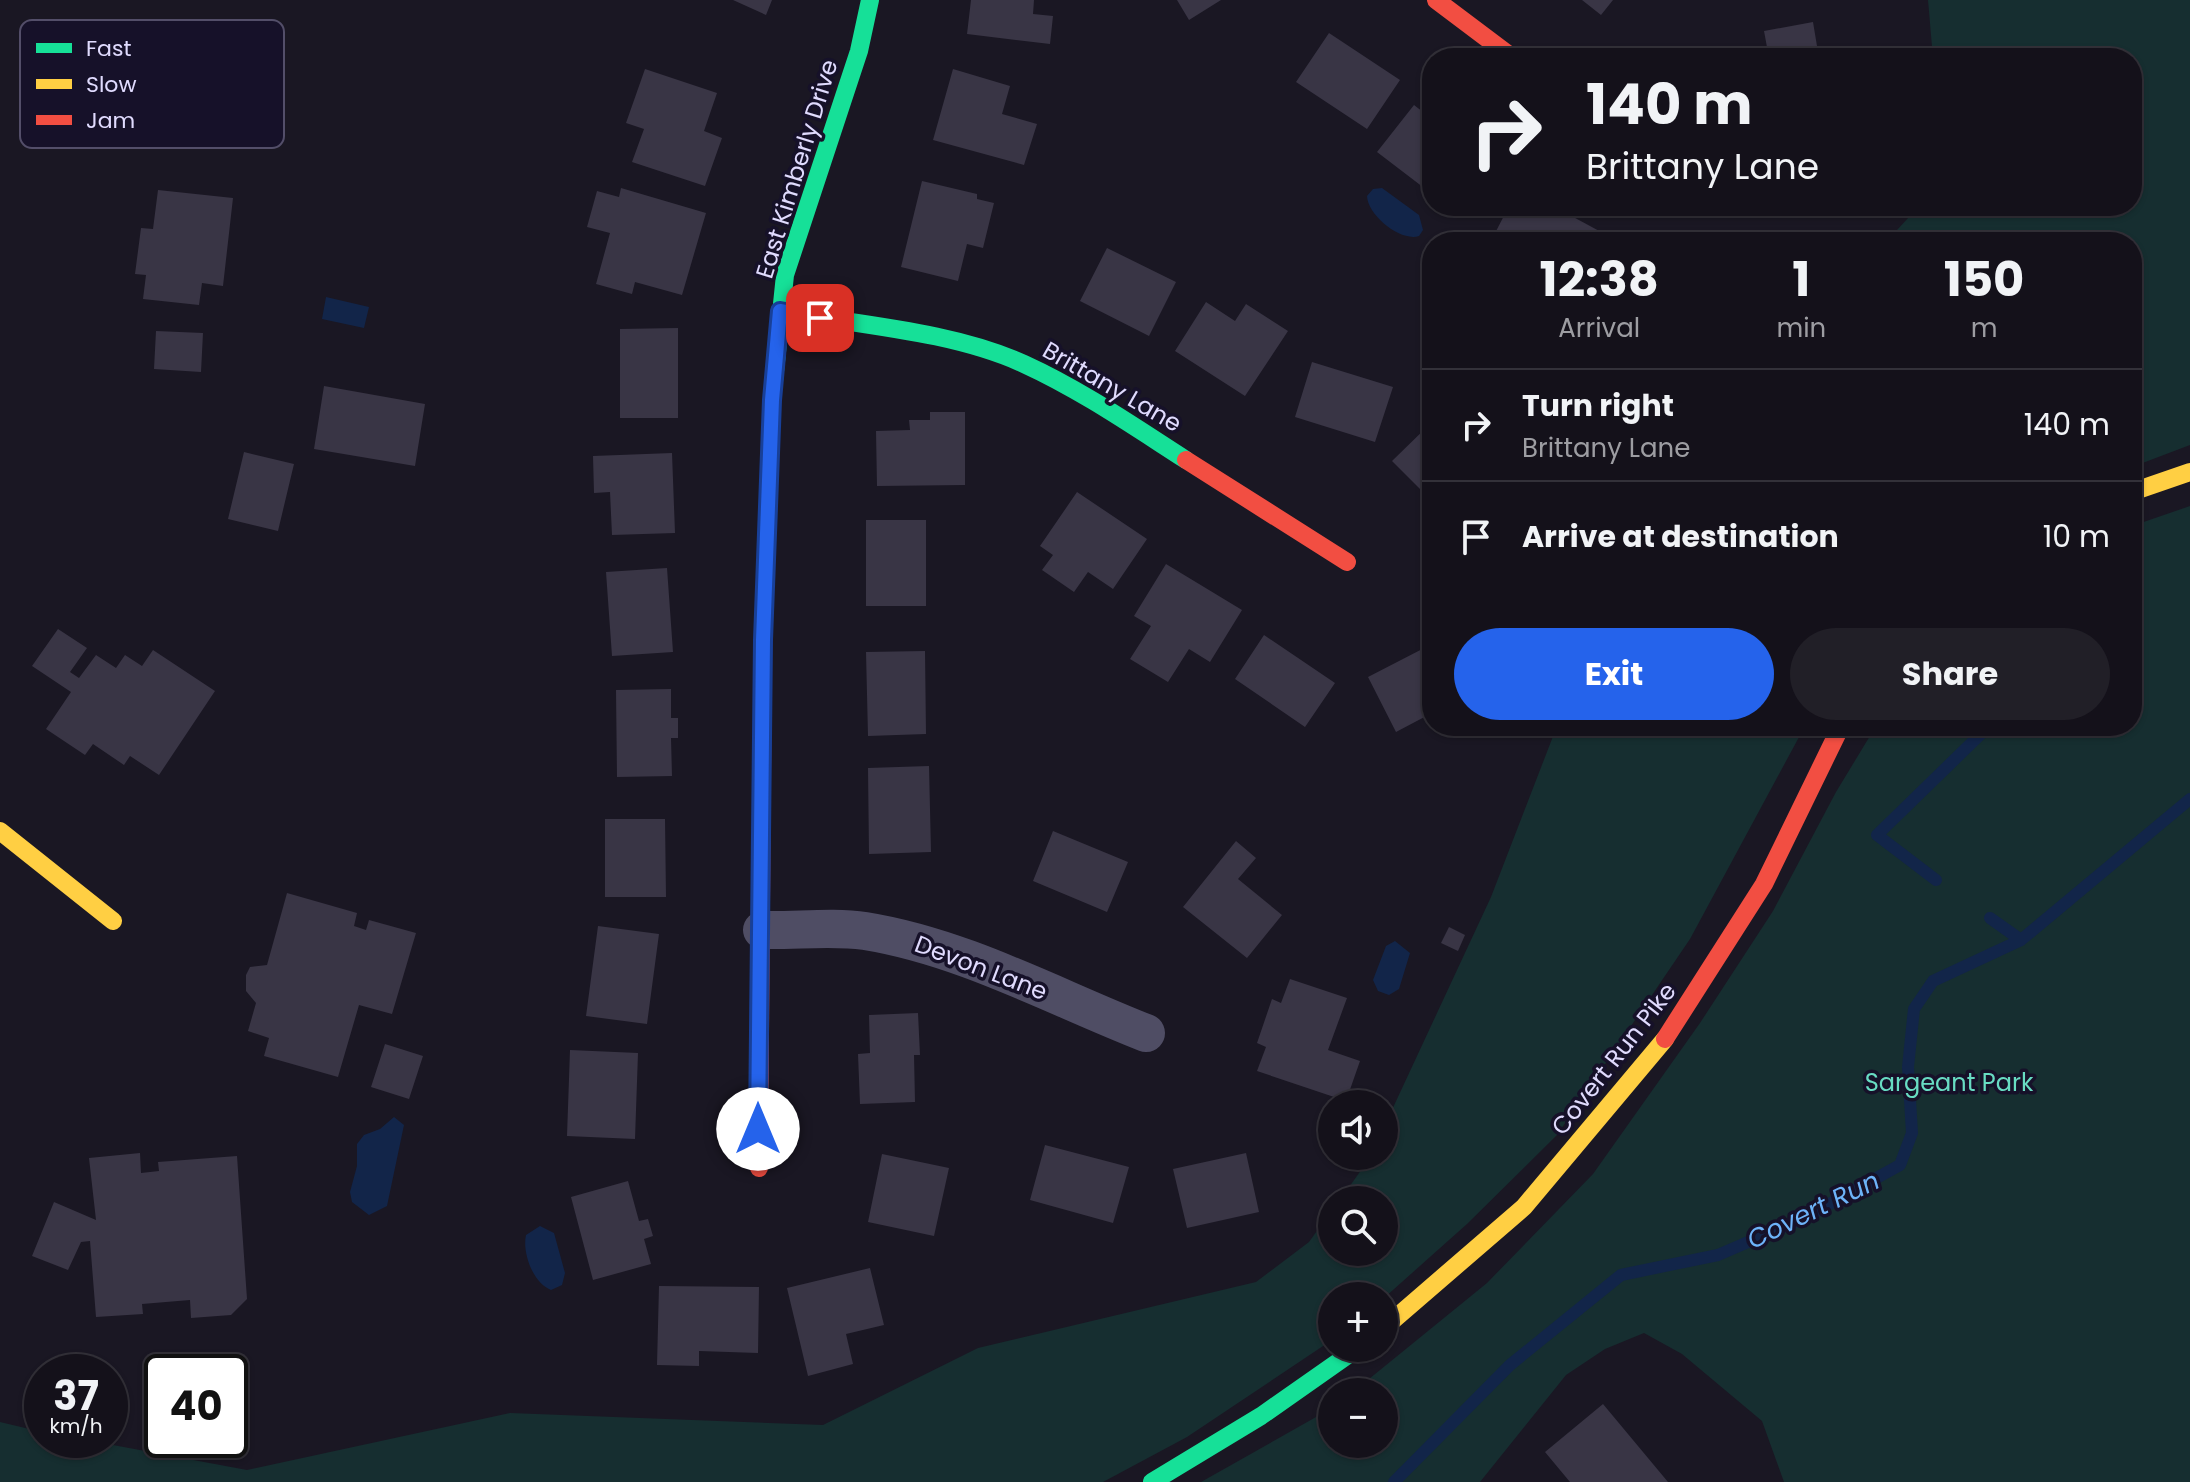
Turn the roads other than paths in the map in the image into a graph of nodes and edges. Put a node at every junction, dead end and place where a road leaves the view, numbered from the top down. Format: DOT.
graph roads {
  1 [pos="870,0"];
  2 [pos="1436,0"];
  3 [pos="1500,48"];
  4 [pos="780,311"];
  5 [pos="2190,472"];
  6 [pos="2142,489"];
  7 [pos="1347,562"];
  8 [pos="1836,736"];
  9 [pos="0,831"];
  10 [pos="113,921"];
  11 [pos="762,930"];
  12 [pos="1146,1033"];
  13 [pos="759,1168"];
  14 [pos="1398,1316"];
  15 [pos="1338,1362"];
  16 [pos="1152,1482"];
  1 -- 4 [label="street, East Kimberly Drive"];
  2 -- 3 [label="street"];
  4 -- 7 [label="street, Brittany Lane"];
  4 -- 11 [label="street, East Kimberly Drive"];
  5 -- 6 [label="street"];
  8 -- 14 [label="street, Covert Run Pike"];
  9 -- 10 [label="street"];
  11 -- 12 [label="street, Devon Lane"];
  11 -- 13 [label="street, East Kimberly Drive"];
  15 -- 16 [label="street"];
}
